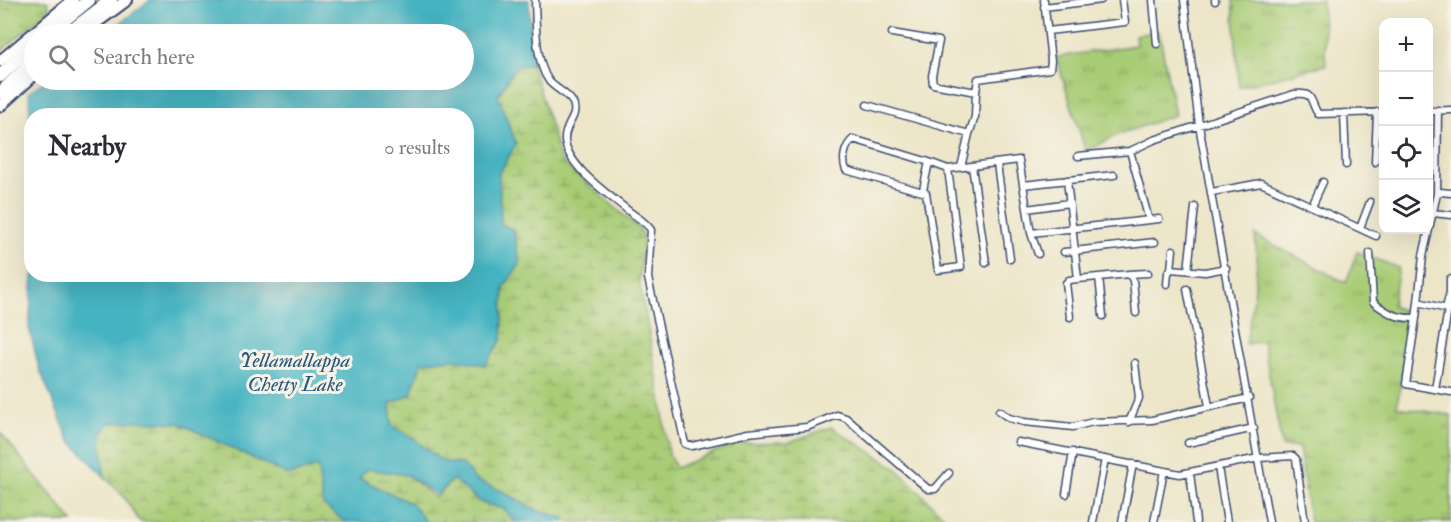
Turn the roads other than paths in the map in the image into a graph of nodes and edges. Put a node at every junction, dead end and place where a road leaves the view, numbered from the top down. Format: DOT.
graph roads {
  1 [pos="73,0"];
  2 [pos="89,0"];
  3 [pos="111,0"];
  4 [pos="128,0"];
  5 [pos="535,0"];
  6 [pos="1101,0"];
  7 [pos="1122,0"];
  8 [pos="1153,0"];
  9 [pos="1184,0"];
  10 [pos="1044,4"];
  11 [pos="45,24"];
  12 [pos="60,24"];
  13 [pos="80,24"];
  14 [pos="95,24"];
  15 [pos="1048,31"];
  16 [pos="892,33"];
  17 [pos="24,42"];
  18 [pos="1157,44"];
  19 [pos="24,54"];
  20 [pos="0,62"];
  21 [pos="24,70"];
  22 [pos="0,76"];
  23 [pos="24,84"];
  24 [pos="976,92"];
  25 [pos="0,93"];
  26 [pos="867,105"];
  27 [pos="0,106"];
  28 [pos="1433,110"];
  29 [pos="1438,110"];
  30 [pos="1451,110"];
  31 [pos="1379,112"];
  32 [pos="1344,113"];
  33 [pos="1379,122"];
  34 [pos="1199,124"];
  35 [pos="969,134"];
  36 [pos="1130,151"];
  37 [pos="1078,156"];
  38 [pos="929,162"];
  39 [pos="1375,162"];
  40 [pos="997,164"];
  41 [pos="1346,165"];
  42 [pos="972,166"];
  43 [pos="961,167"];
  44 [pos="948,169"];
  45 [pos="1114,176"];
  46 [pos="1067,180"];
  47 [pos="1323,182"];
  48 [pos="1023,185"];
  49 [pos="1433,189"];
  50 [pos="923,190"];
  51 [pos="1437,191"];
  52 [pos="1212,192"];
  53 [pos="1451,193"];
  54 [pos="1370,202"];
  55 [pos="1069,203"];
  56 [pos="1312,206"];
  57 [pos="1195,207"];
  58 [pos="1027,208"];
  59 [pos="1433,213"];
  60 [pos="1451,215"];
  61 [pos="1159,219"];
  62 [pos="1149,220"];
  63 [pos="1360,228"];
  64 [pos="1072,229"];
  65 [pos="1030,233"];
  66 [pos="1428,234"];
  67 [pos="1376,236"];
  68 [pos="1155,242"];
  69 [pos="1173,250"];
  70 [pos="1075,251"];
  71 [pos="1064,252"];
  72 [pos="1370,253"];
  73 [pos="1038,254"];
  74 [pos="1010,260"];
  75 [pos="986,263"];
  76 [pos="1226,268"];
  77 [pos="1171,269"];
  78 [pos="1188,270"];
  79 [pos="1148,273"];
  80 [pos="1129,274"];
  81 [pos="1099,277"];
  82 [pos="1078,279"];
  83 [pos="1450,279"];
  84 [pos="1167,284"];
  85 [pos="1186,289"];
  86 [pos="1418,302"];
  87 [pos="1448,309"];
  88 [pos="1136,313"];
  89 [pos="1103,316"];
  90 [pos="1070,317"];
  91 [pos="1416,318"];
  92 [pos="1135,363"];
  93 [pos="1435,389"];
  94 [pos="1451,392"];
  95 [pos="1249,398"];
  96 [pos="1209,406"];
  97 [pos="999,411"];
  98 [pos="1130,422"];
  99 [pos="1254,428"];
  100 [pos="1018,442"];
  101 [pos="1188,443"];
  102 [pos="1073,452"];
  103 [pos="1259,458"];
  104 [pos="1105,459"];
  105 [pos="1133,464"];
  106 [pos="1218,467"];
  107 [pos="1164,471"];
  108 [pos="949,473"];
  109 [pos="1190,473"];
  110 [pos="1066,494"];
  111 [pos="1093,522"];
  112 [pos="1122,522"];
  113 [pos="1154,522"];
  114 [pos="1196,522"];
  115 [pos="1227,522"];
  116 [pos="1269,522"];
  117 [pos="1305,522"];
  1 -- 11 [label="main road"];
  2 -- 12 [label="highway"];
  3 -- 13 [label="highway"];
  4 -- 14 [label="main road"];
  5 -- 108 [label="street"];
  6 -- 10 [label="street"];
  7 -- 15 [label="street"];
  8 -- 18 [label="street"];
  9 -- 34 [label="street"];
  10 -- 15 [label="street"];
  15 -- 24 [label="street"];
  16 -- 24 [label="street"];
  17 -- 20 [label="main road"];
  19 -- 22 [label="highway"];
  21 -- 25 [label="highway"];
  23 -- 27 [label="main road"];
  24 -- 35 [label="street"];
  26 -- 35 [label="street"];
  28 -- 29 [label="street"];
  29 -- 30 [label="street"];
  29 -- 51 [label="street"];
  31 -- 32 [label="street"];
  32 -- 34 [label="street"];
  32 -- 41 [label="street"];
  33 -- 39 [label="street"];
  34 -- 36 [label="street"];
  34 -- 52 [label="street"];
  35 -- 43 [label="street"];
  36 -- 37 [label="street"];
  36 -- 62 [label="street"];
  38 -- 44 [label="street"];
  38 -- 50 [label="street"];
  38 -- 50 [label="street"];
  40 -- 42 [label="street"];
  40 -- 48 [label="street"];
  40 -- 74 [label="street"];
  42 -- 43 [label="street"];
  42 -- 75 [label="street"];
  43 -- 44 [label="street"];
  44 -- 50 [label="street"];
  45 -- 46 [label="street"];
  46 -- 48 [label="street"];
  46 -- 55 [label="street"];
  47 -- 56 [label="street"];
  48 -- 58 [label="street"];
  49 -- 51 [label="street"];
  51 -- 53 [label="street"];
  51 -- 59 [label="street"];
  52 -- 56 [label="street"];
  52 -- 76 [label="street"];
  54 -- 63 [label="street"];
  55 -- 58 [label="street"];
  55 -- 64 [label="street"];
  56 -- 63 [label="street"];
  57 -- 78 [label="street"];
  58 -- 65 [label="street"];
  59 -- 60 [label="street"];
  61 -- 62 [label="street"];
  62 -- 64 [label="street"];
  63 -- 67 [label="street"];
  64 -- 65 [label="street"];
  64 -- 70 [label="street"];
  65 -- 73 [label="street"];
  66 -- 86 [label="street"];
  68 -- 70 [label="street"];
  69 -- 77 [label="street"];
  70 -- 71 [label="street"];
  70 -- 82 [label="street"];
  72 -- 91 [label="street"];
  76 -- 78 [label="street"];
  76 -- 95 [label="street"];
  77 -- 78 [label="street"];
  77 -- 84 [label="street"];
  79 -- 80 [label="street"];
  80 -- 81 [label="street"];
  80 -- 88 [label="street"];
  81 -- 82 [label="street"];
  81 -- 89 [label="street"];
  82 -- 90 [label="street"];
  83 -- 87 [label="street"];
  85 -- 96 [label="street"];
  86 -- 87 [label="street"];
  86 -- 91 [label="street"];
  87 -- 93 [label="street"];
  91 -- 93 [label="street"];
  92 -- 98 [label="street"];
  93 -- 94 [label="street"];
  95 -- 96 [label="street"];
  95 -- 99 [label="street"];
  96 -- 98 [label="street"];
  97 -- 98 [label="street"];
  99 -- 101 [label="street"];
  99 -- 103 [label="street"];
  100 -- 102 [label="street"];
  102 -- 104 [label="street"];
  102 -- 110 [label="street"];
  103 -- 106 [label="street"];
  103 -- 116 [label="street"];
  103 -- 117 [label="street"];
  104 -- 105 [label="street"];
  104 -- 111 [label="street"];
  105 -- 107 [label="street"];
  105 -- 112 [label="street"];
  106 -- 109 [label="street"];
  106 -- 115 [label="street"];
  107 -- 109 [label="street"];
  107 -- 113 [label="street"];
  109 -- 114 [label="street"];
}
